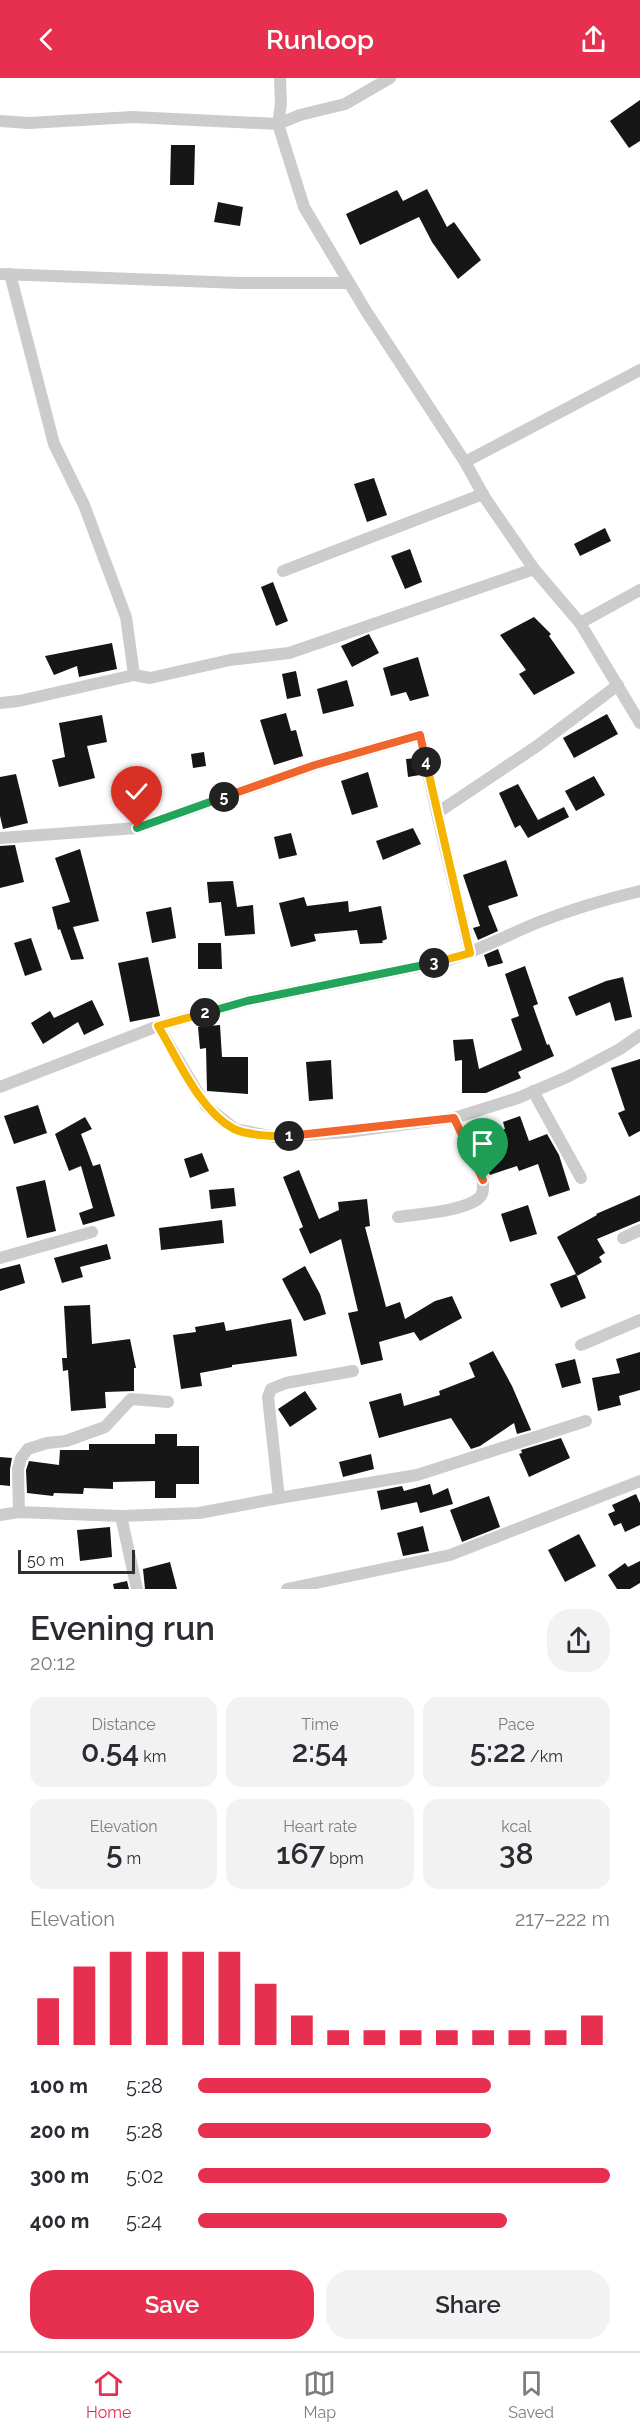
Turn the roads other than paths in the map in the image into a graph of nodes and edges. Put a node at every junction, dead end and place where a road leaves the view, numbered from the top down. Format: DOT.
graph roads {
  1 [pos="280,78"];
  2 [pos="390,78"];
  3 [pos="0,121"];
  4 [pos="278,124"];
  5 [pos="5,274"];
  6 [pos="349,283"];
  7 [pos="640,370"];
  8 [pos="465,462"];
  9 [pos="483,494"];
  10 [pos="534,569"];
  11 [pos="283,571"];
  12 [pos="640,590"];
  13 [pos="580,623"];
  14 [pos="134,675"];
  15 [pos="618,685"];
  16 [pos="0,703"];
  17 [pos="640,723"];
  18 [pos="437,813"];
  19 [pos="0,838"];
  20 [pos="640,891"];
  21 [pos="470,953"];
  22 [pos="158,1026"];
  23 [pos="640,1035"];
  24 [pos="0,1087"];
  25 [pos="533,1091"];
  26 [pos="454,1118"];
  27 [pos="581,1179"];
  28 [pos="398,1216"];
  29 [pos="640,1230"];
  30 [pos="92,1232"];
  31 [pos="623,1238"];
  32 [pos="0,1258"];
  33 [pos="640,1320"];
  34 [pos="581,1345"];
  35 [pos="353,1371"];
  36 [pos="168,1402"];
  37 [pos="586,1421"];
  38 [pos="640,1480"];
  39 [pos="279,1498"];
  40 [pos="19,1512"];
  41 [pos="0,1515"];
  42 [pos="121,1516"];
  43 [pos="137,1589"];
  44 [pos="287,1589"];
  1 -- 4 [label="street"];
  2 -- 4 [label="street"];
  3 -- 4 [label="street"];
  4 -- 6 [label="street"];
  5 -- 6 [label="street"];
  5 -- 14 [label="street"];
  6 -- 8 [label="street"];
  7 -- 8 [label="street"];
  8 -- 9 [label="street"];
  9 -- 10 [label="street"];
  9 -- 11 [label="street"];
  10 -- 13 [label="street"];
  10 -- 14 [label="street"];
  12 -- 13 [label="street"];
  13 -- 15 [label="street"];
  14 -- 16 [label="street"];
  15 -- 17 [label="street"];
  15 -- 18 [label="street"];
  18 -- 19 [label="street"];
  18 -- 21 [label="street"];
  20 -- 21 [label="street"];
  21 -- 22 [label="street"];
  22 -- 24 [label="street"];
  22 -- 26 [label="street"];
  23 -- 25 [label="street"];
  25 -- 26 [label="street"];
  25 -- 27 [label="street"];
  26 -- 28 [label="street"];
  29 -- 31 [label="street"];
  30 -- 32 [label="street"];
  33 -- 34 [label="street"];
  35 -- 39 [label="street"];
  36 -- 40 [label="street"];
  37 -- 39 [label="street"];
  38 -- 44 [label="street"];
  39 -- 42 [label="street"];
  40 -- 41 [label="street"];
  40 -- 42 [label="street"];
  42 -- 43 [label="street"];
}
